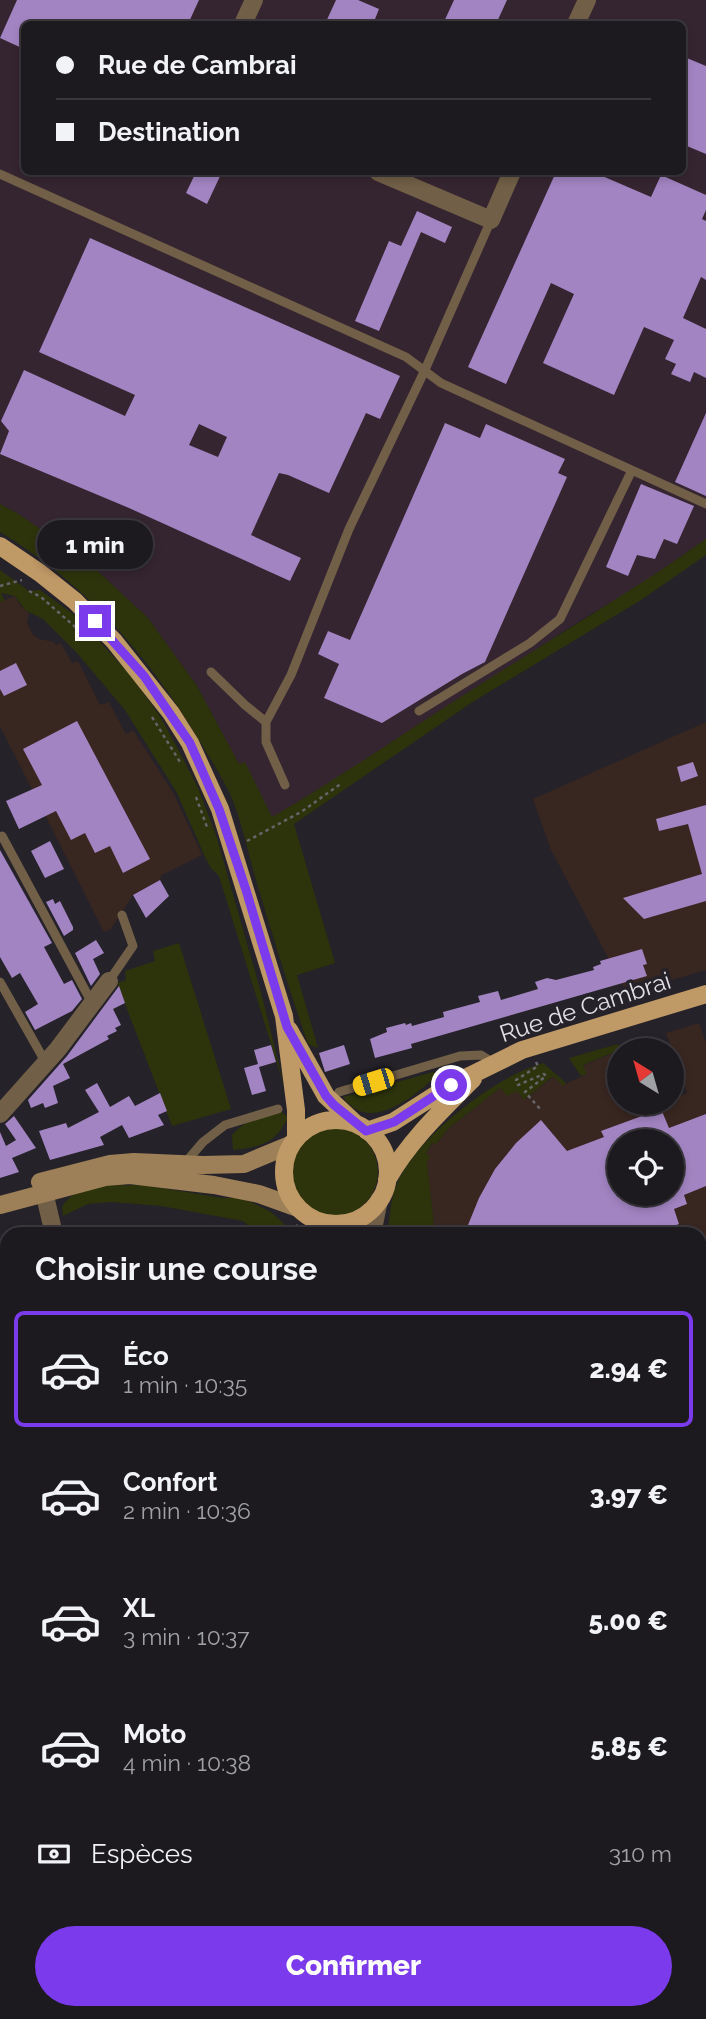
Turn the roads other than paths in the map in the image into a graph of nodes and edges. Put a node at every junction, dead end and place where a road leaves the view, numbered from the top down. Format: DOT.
graph roads {
  1 [pos="254,0"];
  2 [pos="587,0"];
  3 [pos="244,21"];
  4 [pos="577,21"];
  5 [pos="0,174"];
  6 [pos="385,175"];
  7 [pos="511,175"];
  8 [pos="491,220"];
  9 [pos="424,372"];
  10 [pos="632,470"];
  11 [pos="706,504"];
  12 [pos="0,547"];
  13 [pos="211,672"];
  14 [pos="419,711"];
  15 [pos="266,722"];
  16 [pos="285,785"];
  17 [pos="2,836"];
  18 [pos="122,915"];
  19 [pos="109,981"];
  20 [pos="0,982"];
  21 [pos="706,994"];
  22 [pos="92,1003"];
  23 [pos="287,1027"];
  24 [pos="46,1063"];
  25 [pos="488,1067"];
  26 [pos="339,1092"];
  27 [pos="278,1109"];
  28 [pos="0,1114"];
  29 [pos="362,1128"];
  30 [pos="294,1142"];
  31 [pos="184,1164"];
  32 [pos="387,1180"];
  33 [pos="44,1192"];
  34 [pos="0,1193"];
  35 [pos="379,1200"];
  36 [pos="0,1205"];
  37 [pos="298,1208"];
  38 [pos="323,1223"];
  39 [pos="52,1227"];
  40 [pos="328,1227"];
  41 [pos="373,1227"];
  1 -- 3 [label="street"];
  2 -- 4 [label="street"];
  5 -- 9 [label="lane"];
  6 -- 8 [label="street"];
  7 -- 8 [label="street"];
  8 -- 9 [label="lane"];
  9 -- 10 [label="lane"];
  9 -- 15 [label="lane"];
  10 -- 11 [label="lane"];
  10 -- 14 [label="lane"];
  12 -- 23 [label="main road"];
  13 -- 15 [label="lane"];
  15 -- 16 [label="lane"];
  17 -- 22 [label="lane"];
  18 -- 19 [label="lane"];
  19 -- 22 [label="street"];
  20 -- 24 [label="lane"];
  21 -- 25 [label="main road, Rue de Cambrai"];
  22 -- 24 [label="street"];
  23 -- 29 [label="main road"];
  23 -- 30 [label="main road"];
  24 -- 28 [label="street"];
  25 -- 26 [label="lane"];
  25 -- 29 [label="main road, Rue de Cambrai"];
  25 -- 32 [label="main road, Rue de Cambrai"];
  27 -- 31 [label="lane"];
  29 -- 30 [label="main road"];
  29 -- 32 [label="main road"];
  30 -- 31 [label="main road"];
  30 -- 37 [label="main road"];
  31 -- 34 [label="main road"];
  32 -- 35 [label="main road"];
  33 -- 36 [label="main road"];
  33 -- 37 [label="main road"];
  33 -- 39 [label="street"];
  35 -- 38 [label="main road"];
  35 -- 41 [label="street"];
  37 -- 38 [label="main road"];
  38 -- 40 [label="street"];
}
